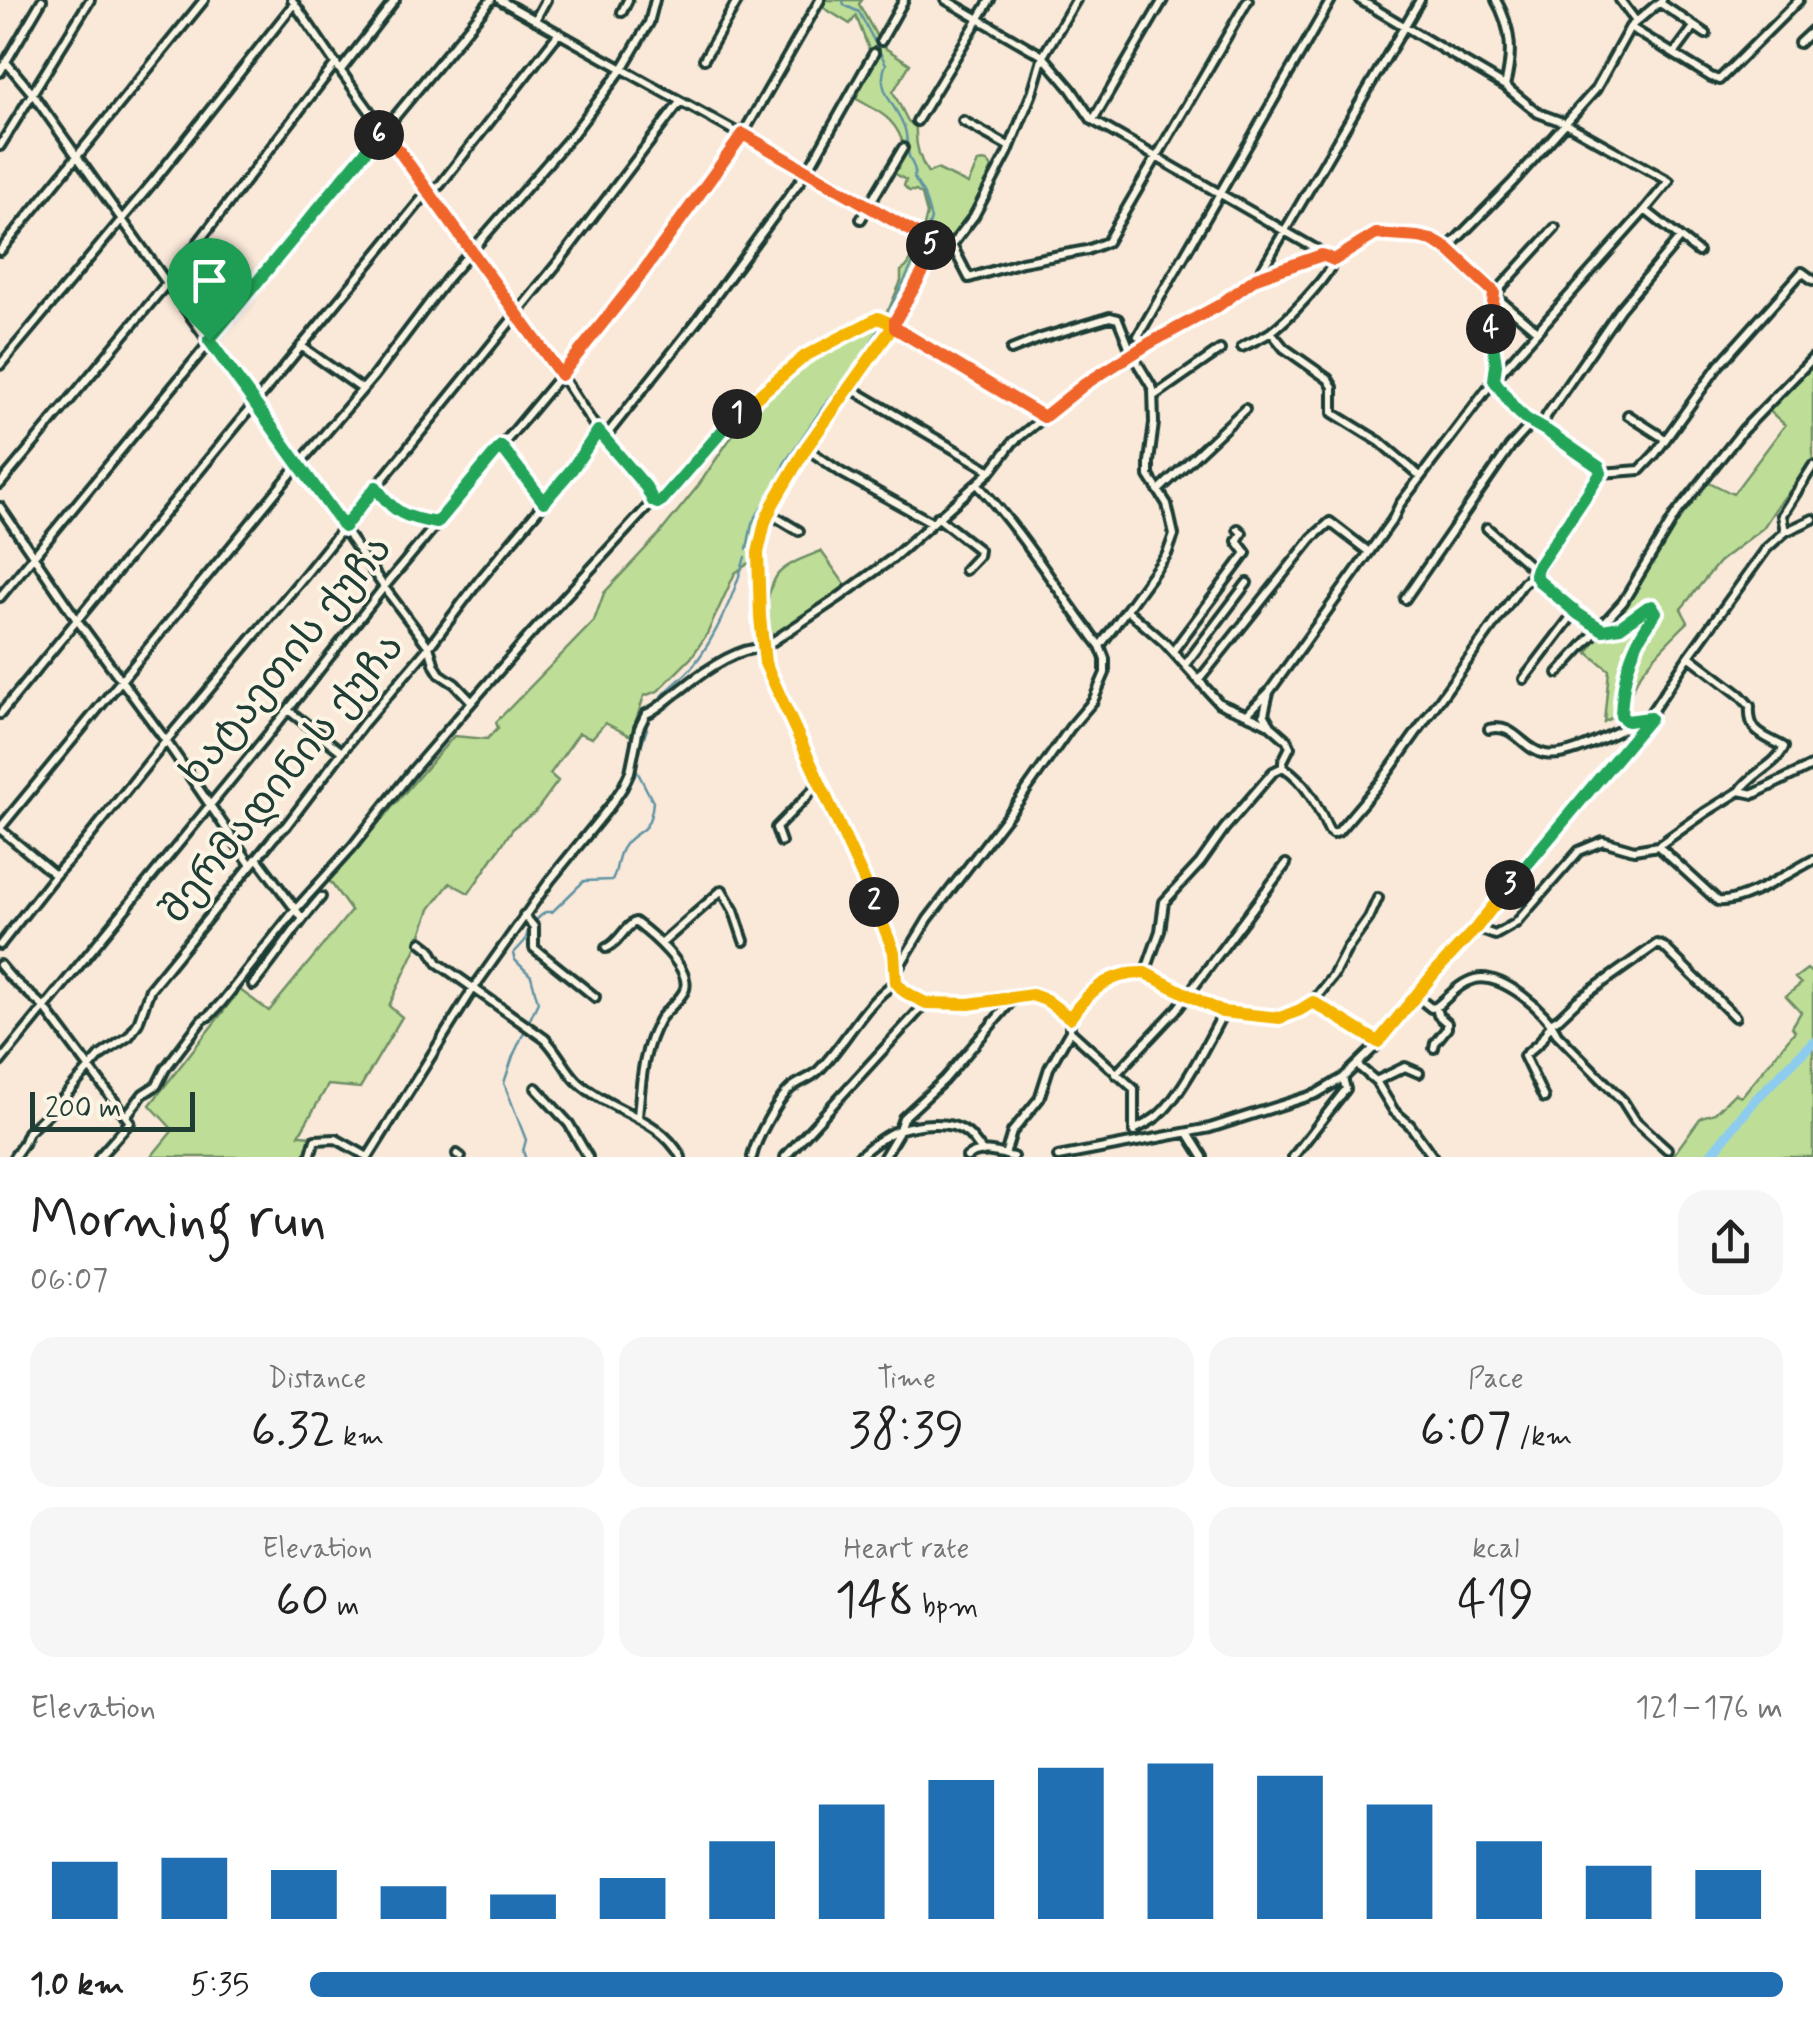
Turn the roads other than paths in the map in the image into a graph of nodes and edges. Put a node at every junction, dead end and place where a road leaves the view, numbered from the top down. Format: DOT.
graph roads {
  1 [pos="42,0"];
  2 [pos="90,0"];
  3 [pos="204,0"];
  4 [pos="395,0"];
  5 [pos="491,0"];
  6 [pos="500,0"];
  7 [pos="546,0"];
  8 [pos="628,0"];
  9 [pos="655,0"];
  10 [pos="738,0"];
  11 [pos="820,0"];
  12 [pos="904,0"];
  13 [pos="946,0"];
  14 [pos="990,0"];
  15 [pos="1076,0"];
  16 [pos="1163,0"];
  17 [pos="1248,0"];
  18 [pos="1331,0"];
  19 [pos="1360,0"];
  20 [pos="1420,0"];
  21 [pos="1496,0"];
  22 [pos="1620,0"];
  23 [pos="1799,0"];
  24 [pos="1661,1"];
  25 [pos="293,2"];
  26 [pos="622,12"];
  27 [pos="979,18"];
  28 [pos="535,20"];
  29 [pos="1633,23"];
  30 [pos="1403,26"];
  31 [pos="1694,27"];
  32 [pos="1813,30"];
  33 [pos="560,33"];
  34 [pos="1706,34"];
  35 [pos="881,42"];
  36 [pos="1799,44"];
  37 [pos="874,54"];
  38 [pos="1674,54"];
  39 [pos="1043,56"];
  40 [pos="704,58"];
  41 [pos="6,62"];
  42 [pos="338,67"];
  43 [pos="622,70"];
  44 [pos="0,72"];
  45 [pos="1504,86"];
  46 [pos="32,93"];
  47 [pos="680,102"];
  48 [pos="1092,120"];
  49 [pos="917,121"];
  50 [pos="963,121"];
  51 [pos="1565,123"];
  52 [pos="384,130"];
  53 [pos="743,134"];
  54 [pos="0,146"];
  55 [pos="1010,147"];
  56 [pos="902,148"];
  57 [pos="77,158"];
  58 [pos="1155,158"];
  59 [pos="808,170"];
  60 [pos="430,192"];
  61 [pos="1221,194"];
  62 [pos="869,206"];
  63 [pos="1645,210"];
  64 [pos="122,219"];
  65 [pos="862,219"];
  66 [pos="1555,228"];
  67 [pos="1285,232"];
  68 [pos="1679,239"];
  69 [pos="952,244"];
  70 [pos="933,249"];
  71 [pos="1448,249"];
  72 [pos="471,250"];
  73 [pos="0,251"];
  74 [pos="1698,252"];
  75 [pos="1322,255"];
  76 [pos="1334,260"];
  77 [pos="1256,278"];
  78 [pos="1813,280"];
  79 [pos="166,283"];
  80 [pos="1494,295"];
  81 [pos="516,314"];
  82 [pos="892,324"];
  83 [pos="1271,332"];
  84 [pos="1537,332"];
  85 [pos="1138,336"];
  86 [pos="209,340"];
  87 [pos="1127,340"];
  88 [pos="1150,343"];
  89 [pos="301,346"];
  90 [pos="1242,347"];
  91 [pos="1011,350"];
  92 [pos="1220,350"];
  93 [pos="1132,354"];
  94 [pos="1813,358"];
  95 [pos="0,365"];
  96 [pos="561,375"];
  97 [pos="1494,380"];
  98 [pos="850,388"];
  99 [pos="362,389"];
  100 [pos="1154,396"];
  101 [pos="254,404"];
  102 [pos="1244,409"];
  103 [pos="1628,414"];
  104 [pos="1044,417"];
  105 [pos="1532,423"];
  106 [pos="1541,428"];
  107 [pos="602,434"];
  108 [pos="1666,439"];
  109 [pos="501,446"];
  110 [pos="806,448"];
  111 [pos="299,464"];
  112 [pos="1813,466"];
  113 [pos="990,472"];
  114 [pos="1601,473"];
  115 [pos="1420,476"];
  116 [pos="0,484"];
  117 [pos="977,484"];
  118 [pos="376,487"];
  119 [pos="1158,490"];
  120 [pos="653,501"];
  121 [pos="544,502"];
  122 [pos="0,507"];
  123 [pos="769,512"];
  124 [pos="934,519"];
  125 [pos="1813,519"];
  126 [pos="437,523"];
  127 [pos="344,527"];
  128 [pos="1487,528"];
  129 [pos="1238,529"];
  130 [pos="799,531"];
  131 [pos="1785,532"];
  132 [pos="1369,552"];
  133 [pos="34,556"];
  134 [pos="965,570"];
  135 [pos="1535,574"];
  136 [pos="1247,583"];
  137 [pos="384,587"];
  138 [pos="0,597"];
  139 [pos="1406,600"];
  140 [pos="1127,610"];
  141 [pos="1578,614"];
  142 [pos="77,620"];
  143 [pos="1598,627"];
  144 [pos="429,646"];
  145 [pos="1100,646"];
  146 [pos="764,648"];
  147 [pos="1173,651"];
  148 [pos="1690,656"];
  149 [pos="1185,664"];
  150 [pos="1558,672"];
  151 [pos="1524,679"];
  152 [pos="122,680"];
  153 [pos="1198,680"];
  154 [pos="1269,692"];
  155 [pos="472,702"];
  156 [pos="288,710"];
  157 [pos="1248,713"];
  158 [pos="0,714"];
  159 [pos="1650,718"];
  160 [pos="1271,726"];
  161 [pos="1490,729"];
  162 [pos="166,741"];
  163 [pos="342,752"];
  164 [pos="1813,765"];
  165 [pos="1283,767"];
  166 [pos="820,784"];
  167 [pos="1740,792"];
  168 [pos="210,804"];
  169 [pos="0,828"];
  170 [pos="781,842"];
  171 [pos="1658,846"];
  172 [pos="1813,860"];
  173 [pos="254,862"];
  174 [pos="1286,864"];
  175 [pos="56,875"];
  176 [pos="321,897"];
  177 [pos="1378,898"];
  178 [pos="295,910"];
  179 [pos="526,917"];
  180 [pos="302,918"];
  181 [pos="1476,928"];
  182 [pos="421,942"];
  183 [pos="744,942"];
  184 [pos="661,944"];
  185 [pos="0,945"];
  186 [pos="606,948"];
  187 [pos="0,965"];
  188 [pos="896,972"];
  189 [pos="1145,973"];
  190 [pos="896,982"];
  191 [pos="254,985"];
  192 [pos="473,989"];
  193 [pos="1187,995"];
  194 [pos="1416,996"];
  195 [pos="595,997"];
  196 [pos="1015,997"];
  197 [pos="1313,1002"];
  198 [pos="926,1003"];
  199 [pos="44,1007"];
  200 [pos="1436,1007"];
  201 [pos="1222,1012"];
  202 [pos="1735,1017"];
  203 [pos="1070,1018"];
  204 [pos="1552,1022"];
  205 [pos="1070,1031"];
  206 [pos="1378,1042"];
  207 [pos="1434,1048"];
  208 [pos="0,1062"];
  209 [pos="1356,1066"];
  210 [pos="90,1070"];
  211 [pos="1419,1073"];
  212 [pos="1116,1074"];
  213 [pos="1343,1078"];
  214 [pos="1376,1080"];
  215 [pos="536,1088"];
  216 [pos="1544,1098"];
  217 [pos="638,1117"];
  218 [pos="128,1119"];
  219 [pos="897,1130"];
  220 [pos="1134,1130"];
  221 [pos="1188,1133"];
  222 [pos="1134,1141"];
  223 [pos="1667,1149"];
  224 [pos="982,1152"];
  225 [pos="1009,1156"];
  226 [pos="14,1157"];
  227 [pos="99,1157"];
  228 [pos="310,1157"];
  229 [pos="368,1157"];
  230 [pos="588,1157"];
  231 [pos="681,1157"];
  232 [pos="752,1157"];
  233 [pos="785,1157"];
  234 [pos="858,1157"];
  235 [pos="884,1157"];
  236 [pos="967,1157"];
  237 [pos="1058,1157"];
  238 [pos="1203,1157"];
  239 [pos="1293,1157"];
  240 [pos="1433,1157"];
  1 -- 41 [label="street"];
  2 -- 46 [label="street"];
  3 -- 57 [label="street"];
  4 -- 42 [label="street"];
  5 -- 52 [label="street"];
  6 -- 28 [label="street"];
  7 -- 28 [label="street"];
  8 -- 26 [label="street"];
  9 -- 43 [label="street"];
  10 -- 40 [label="street"];
  11 -- 53 [label="street, ხატაეთის ქუჩა"];
  12 -- 35 [label="street"];
  13 -- 27 [label="street"];
  14 -- 27 [label="street"];
  15 -- 39 [label="street"];
  16 -- 48 [label="street"];
  17 -- 58 [label="street"];
  18 -- 61 [label="street"];
  19 -- 30 [label="street"];
  20 -- 30 [label="street"];
  21 -- 45 [label="street"];
  22 -- 29 [label="street"];
  23 -- 38 [label="street"];
  24 -- 29 [label="street"];
  24 -- 31 [label="street"];
  25 -- 42 [label="street"];
  25 -- 64 [label="street"];
  27 -- 39 [label="street"];
  27 -- 49 [label="street"];
  28 -- 33 [label="street"];
  29 -- 38 [label="street"];
  29 -- 51 [label="street"];
  30 -- 45 [label="street"];
  30 -- 67 [label="street"];
  31 -- 34 [label="street"];
  31 -- 38 [label="street"];
  32 -- 36 [label="street"];
  33 -- 43 [label="street"];
  33 -- 60 [label="street"];
  37 -- 59 [label="street, შერმადინის ქუჩა"];
  39 -- 48 [label="street"];
  39 -- 55 [label="street"];
  41 -- 44 [label="street"];
  41 -- 46 [label="street"];
  42 -- 52 [label="street"];
  42 -- 79 [label="street"];
  43 -- 47 [label="street"];
  43 -- 72 [label="street"];
  45 -- 51 [label="street"];
  46 -- 54 [label="street"];
  46 -- 57 [label="street"];
  47 -- 53 [label="street"];
  47 -- 81 [label="street"];
  48 -- 58 [label="street"];
  50 -- 55 [label="street"];
  51 -- 63 [label="street"];
  51 -- 71 [label="street"];
  52 -- 60 [label="street"];
  52 -- 86 [label="street"];
  53 -- 59 [label="street"];
  53 -- 96 [label="street, ხატაეთის ქუჩა"];
  55 -- 69 [label="street"];
  56 -- 62 [label="street"];
  57 -- 64 [label="street"];
  57 -- 73 [label="street"];
  58 -- 61 [label="street"];
  58 -- 69 [label="street"];
  59 -- 62 [label="street"];
  59 -- 107 [label="street, შერმადინის ქუჩა"];
  60 -- 72 [label="street"];
  60 -- 89 [label="street"];
  61 -- 67 [label="street"];
  61 -- 85 [label="street"];
  62 -- 65 [label="street"];
  62 -- 70 [label="street"];
  63 -- 68 [label="street"];
  63 -- 84 [label="street"];
  64 -- 79 [label="street"];
  64 -- 95 [label="street"];
  66 -- 80 [label="street"];
  67 -- 75 [label="street"];
  67 -- 77 [label="street"];
  68 -- 74 [label="street"];
  68 -- 106 [label="street"];
  69 -- 70 [label="street"];
  70 -- 82 [label="street"];
  71 -- 76 [label="street"];
  71 -- 80 [label="street"];
  72 -- 81 [label="street"];
  72 -- 99 [label="street"];
  75 -- 76 [label="street"];
  75 -- 77 [label="street"];
  76 -- 83 [label="street"];
  77 -- 88 [label="street"];
  78 -- 108 [label="street"];
  79 -- 86 [label="street"];
  79 -- 116 [label="street"];
  80 -- 84 [label="street"];
  80 -- 97 [label="street"];
  81 -- 96 [label="street"];
  81 -- 118 [label="street"];
  82 -- 98 [label="street"];
  82 -- 104 [label="street"];
  82 -- 120 [label="street"];
  83 -- 90 [label="street"];
  83 -- 115 [label="street"];
  84 -- 97 [label="street"];
  85 -- 87 [label="street"];
  85 -- 88 [label="street"];
  86 -- 101 [label="street"];
  86 -- 133 [label="street"];
  87 -- 91 [label="street"];
  87 -- 93 [label="street"];
  88 -- 93 [label="street"];
  89 -- 99 [label="street"];
  89 -- 101 [label="street"];
  92 -- 100 [label="street"];
  93 -- 100 [label="street"];
  93 -- 104 [label="street"];
  94 -- 143 [label="street"];
  96 -- 107 [label="street"];
  96 -- 109 [label="street, ხატაეთის ქუჩა"];
  97 -- 105 [label="street"];
  97 -- 115 [label="street"];
  98 -- 110 [label="street"];
  98 -- 113 [label="street"];
  99 -- 111 [label="street"];
  100 -- 119 [label="street"];
  101 -- 111 [label="street"];
  101 -- 142 [label="street"];
  102 -- 119 [label="street"];
  103 -- 108 [label="street"];
  104 -- 113 [label="street"];
  105 -- 106 [label="street"];
  105 -- 139 [label="street"];
  106 -- 114 [label="street"];
  107 -- 120 [label="street"];
  107 -- 121 [label="street, შერმადინის ქუჩა"];
  108 -- 114 [label="street"];
  109 -- 121 [label="street"];
  109 -- 126 [label="street, ხატაეთის ქუჩა"];
  110 -- 123 [label="street"];
  110 -- 124 [label="street"];
  111 -- 127 [label="street"];
  111 -- 152 [label="street"];
  112 -- 131 [label="street"];
  113 -- 117 [label="street"];
  114 -- 135 [label="street"];
  115 -- 132 [label="street"];
  117 -- 124 [label="street"];
  117 -- 145 [label="street"];
  118 -- 126 [label="street"];
  118 -- 127 [label="street"];
  119 -- 140 [label="street"];
  120 -- 155 [label="street"];
  121 -- 144 [label="street, შერმადინის ქუჩა"];
  122 -- 133 [label="street"];
  123 -- 130 [label="street"];
  123 -- 146 [label="street"];
  124 -- 134 [label="street"];
  124 -- 146 [label="street"];
  125 -- 131 [label="street"];
  126 -- 137 [label="street, ხატაეთის ქუჩა"];
  127 -- 137 [label="street"];
  127 -- 162 [label="street"];
  128 -- 135 [label="street"];
  129 -- 147 [label="street"];
  131 -- 148 [label="street"];
  132 -- 153 [label="street"];
  132 -- 154 [label="street"];
  133 -- 138 [label="street"];
  133 -- 142 [label="street"];
  135 -- 141 [label="street"];
  135 -- 165 [label="street"];
  136 -- 149 [label="street"];
  137 -- 144 [label="street"];
  137 -- 156 [label="street, ხატაეთის ქუჩა"];
  140 -- 145 [label="street"];
  140 -- 147 [label="street"];
  141 -- 143 [label="street"];
  141 -- 151 [label="street"];
  142 -- 152 [label="street"];
  142 -- 158 [label="street"];
  143 -- 150 [label="street"];
  143 -- 159 [label="street"];
  144 -- 155 [label="street"];
  144 -- 163 [label="street, შერმადინის ქუჩა"];
  145 -- 188 [label="street"];
  146 -- 166 [label="street"];
  146 -- 179 [label="street"];
  147 -- 149 [label="street"];
  148 -- 159 [label="street"];
  148 -- 167 [label="street"];
  149 -- 153 [label="street"];
  152 -- 162 [label="street"];
  152 -- 169 [label="street"];
  153 -- 157 [label="street"];
  154 -- 157 [label="street"];
  154 -- 160 [label="street"];
  155 -- 178 [label="street"];
  156 -- 163 [label="street"];
  156 -- 168 [label="street, ხატაეთის ქუჩა"];
  157 -- 160 [label="street"];
  159 -- 161 [label="street"];
  159 -- 181 [label="street"];
  160 -- 165 [label="street"];
  162 -- 168 [label="street"];
  162 -- 175 [label="street"];
  163 -- 173 [label="street, შერმადინის ქუჩა"];
  164 -- 167 [label="street"];
  165 -- 189 [label="street"];
  166 -- 170 [label="street"];
  166 -- 188 [label="street"];
  167 -- 171 [label="street"];
  168 -- 173 [label="street"];
  168 -- 199 [label="street, ხატაეთის ქუჩა"];
  169 -- 175 [label="street"];
  171 -- 172 [label="street"];
  171 -- 181 [label="street"];
  173 -- 178 [label="street"];
  173 -- 210 [label="street, შერმადინის ქუჩა"];
  174 -- 193 [label="street"];
  175 -- 185 [label="street"];
  176 -- 180 [label="street"];
  177 -- 197 [label="street"];
  178 -- 180 [label="street"];
  178 -- 218 [label="street"];
  179 -- 192 [label="street"];
  179 -- 195 [label="street"];
  180 -- 191 [label="street"];
  181 -- 194 [label="street"];
  182 -- 192 [label="street"];
  183 -- 184 [label="street"];
  184 -- 186 [label="street"];
  184 -- 217 [label="street"];
  187 -- 199 [label="street"];
  188 -- 190 [label="street"];
  189 -- 193 [label="street"];
  189 -- 203 [label="street"];
  190 -- 198 [label="street"];
  190 -- 232 [label="street"];
  192 -- 217 [label="street"];
  192 -- 229 [label="street"];
  193 -- 201 [label="street"];
  193 -- 212 [label="street"];
  194 -- 200 [label="street"];
  194 -- 206 [label="street"];
  196 -- 198 [label="street"];
  196 -- 203 [label="street"];
  196 -- 219 [label="street"];
  197 -- 201 [label="street"];
  197 -- 206 [label="street"];
  198 -- 233 [label="street"];
  199 -- 208 [label="street, ხატაეთის ქუჩა"];
  199 -- 210 [label="street"];
  200 -- 204 [label="street"];
  200 -- 207 [label="street"];
  201 -- 220 [label="street"];
  202 -- 204 [label="street"];
  203 -- 205 [label="street"];
  204 -- 216 [label="street"];
  204 -- 223 [label="street"];
  205 -- 212 [label="street"];
  205 -- 225 [label="street"];
  206 -- 209 [label="street"];
  209 -- 213 [label="street"];
  209 -- 214 [label="street"];
  210 -- 218 [label="street"];
  210 -- 226 [label="street, შერმადინის ქუჩა"];
  211 -- 214 [label="street"];
  212 -- 220 [label="street"];
  213 -- 221 [label="street"];
  213 -- 239 [label="street"];
  214 -- 240 [label="street"];
  215 -- 230 [label="street"];
  217 -- 231 [label="street"];
  218 -- 227 [label="street"];
  219 -- 224 [label="street"];
  219 -- 234 [label="street"];
  219 -- 235 [label="street"];
  220 -- 222 [label="street"];
  221 -- 222 [label="street"];
  221 -- 238 [label="street"];
  222 -- 237 [label="street"];
  224 -- 225 [label="street"];
  224 -- 236 [label="street"];
  228 -- 229 [label="street"];
}
